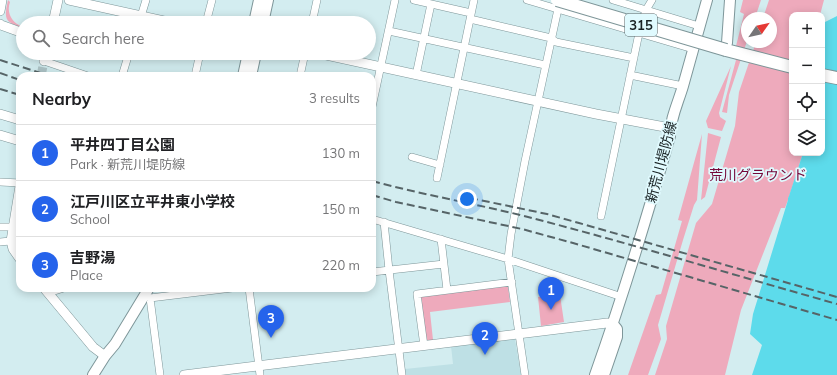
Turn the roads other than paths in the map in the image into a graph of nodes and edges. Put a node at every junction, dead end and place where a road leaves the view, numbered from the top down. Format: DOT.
graph roads {
  1 [pos="2,0"];
  2 [pos="58,0"];
  3 [pos="70,0"];
  4 [pos="146,0"];
  5 [pos="212,0"];
  6 [pos="259,0"];
  7 [pos="268,0"];
  8 [pos="317,0"];
  9 [pos="395,0"];
  10 [pos="414,0"];
  11 [pos="474,0"];
  12 [pos="527,0"];
  13 [pos="585,0"];
  14 [pos="652,0"];
  15 [pos="707,0"];
  16 [pos="730,0"];
  17 [pos="617,1"];
  18 [pos="100,3"];
  19 [pos="431,4"];
  20 [pos="557,4"];
  21 [pos="646,10"];
  22 [pos="0,11"];
  23 [pos="55,16"];
  24 [pos="131,16"];
  25 [pos="141,16"];
  26 [pos="208,16"];
  27 [pos="256,16"];
  28 [pos="265,16"];
  29 [pos="314,16"];
  30 [pos="471,16"];
  31 [pos="0,25"];
  32 [pos="699,26"];
  33 [pos="16,31"];
  34 [pos="389,31"];
  35 [pos="639,33"];
  36 [pos="424,38"];
  37 [pos="551,38"];
  38 [pos="727,46"];
  39 [pos="464,47"];
  40 [pos="693,50"];
  41 [pos="634,58"];
  42 [pos="789,58"];
  43 [pos="54,60"];
  44 [pos="127,60"];
  45 [pos="198,60"];
  46 [pos="246,60"];
  47 [pos="254,60"];
  48 [pos="303,60"];
  49 [pos="348,60"];
  50 [pos="545,65"];
  51 [pos="789,66"];
  52 [pos="381,67"];
  53 [pos="825,67"];
  54 [pos="837,70"];
  55 [pos="79,72"];
  56 [pos="123,72"];
  57 [pos="196,72"];
  58 [pos="244,72"];
  59 [pos="252,72"];
  60 [pos="301,72"];
  61 [pos="416,75"];
  62 [pos="630,75"];
  63 [pos="825,75"];
  64 [pos="837,78"];
  65 [pos="457,83"];
  66 [pos="683,86"];
  67 [pos="376,89"];
  68 [pos="539,101"];
  69 [pos="0,114"];
  70 [pos="621,118"];
  71 [pos="16,119"];
  72 [pos="670,128"];
  73 [pos="0,135"];
  74 [pos="16,140"];
  75 [pos="412,157"];
  76 [pos="440,164"];
  77 [pos="437,178"];
  78 [pos="0,182"];
  79 [pos="16,183"];
  80 [pos="16,206"];
  81 [pos="601,216"];
  82 [pos="376,220"];
  83 [pos="384,222"];
  84 [pos="0,227"];
  85 [pos="12,227"];
  86 [pos="441,239"];
  87 [pos="15,240"];
  88 [pos="0,242"];
  89 [pos="16,253"];
  90 [pos="508,258"];
  91 [pos="444,264"];
  92 [pos="388,270"];
  93 [pos="376,272"];
  94 [pos="512,282"];
  95 [pos="447,290"];
  96 [pos="48,292"];
  97 [pos="147,292"];
  98 [pos="249,292"];
  99 [pos="622,297"];
  100 [pos="613,324"];
  101 [pos="520,334"];
  102 [pos="424,346"];
  103 [pos="399,349"];
  104 [pos="105,356"];
  105 [pos="259,370"];
  106 [pos="94,375"];
  107 [pos="160,375"];
  108 [pos="184,375"];
  109 [pos="402,375"];
  110 [pos="525,375"];
  111 [pos="595,375"];
  112 [pos="604,375"];
  1 -- 22 [label="street"];
  2 -- 23 [label="street"];
  3 -- 18 [label="street"];
  4 -- 25 [label="street"];
  5 -- 26 [label="street"];
  6 -- 27 [label="main road"];
  7 -- 28 [label="main road"];
  8 -- 29 [label="street"];
  9 -- 34 [label="street"];
  10 -- 19 [label="street"];
  11 -- 30 [label="street"];
  12 -- 20 [label="street"];
  13 -- 38 [label="main road, 315"];
  14 -- 21 [label="street"];
  15 -- 32 [label="main road, 新荒川堤防線"];
  16 -- 38 [label="main road"];
  17 -- 21 [label="street"];
  18 -- 24 [label="street"];
  19 -- 30 [label="street"];
  19 -- 36 [label="street"];
  20 -- 35 [label="street"];
  20 -- 37 [label="street"];
  20 -- 38 [label="main road, 315, bridge"];
  21 -- 32 [label="street"];
  21 -- 35 [label="street"];
  30 -- 37 [label="street"];
  30 -- 39 [label="street"];
  31 -- 33 [label="street"];
  32 -- 40 [label="main road, 新荒川堤防線"];
  34 -- 36 [label="street"];
  34 -- 52 [label="street"];
  35 -- 40 [label="street"];
  35 -- 41 [label="street"];
  36 -- 39 [label="street"];
  36 -- 61 [label="street"];
  37 -- 41 [label="street"];
  37 -- 50 [label="street"];
  38 -- 42 [label="main road, 315"];
  38 -- 51 [label="main road, 315"];
  39 -- 50 [label="street"];
  39 -- 65 [label="street"];
  40 -- 66 [label="main road, 新荒川堤防線"];
  41 -- 62 [label="street"];
  43 -- 55 [label="street"];
  44 -- 56 [label="street"];
  45 -- 57 [label="street"];
  46 -- 58 [label="main road"];
  47 -- 59 [label="main road"];
  48 -- 60 [label="street"];
  49 -- 52 [label="street"];
  50 -- 68 [label="street"];
  52 -- 61 [label="street"];
  52 -- 67 [label="street"];
  53 -- 54 [label="main road"];
  61 -- 65 [label="street"];
  62 -- 66 [label="street"];
  62 -- 70 [label="street"];
  63 -- 64 [label="main road"];
  65 -- 68 [label="street"];
  65 -- 76 [label="street"];
  66 -- 72 [label="main road, 新荒川堤防線"];
  68 -- 70 [label="street"];
  68 -- 90 [label="street"];
  69 -- 71 [label="street"];
  70 -- 72 [label="street"];
  70 -- 81 [label="street"];
  72 -- 99 [label="main road, 新荒川堤防線"];
  73 -- 74 [label="street"];
  75 -- 76 [label="street"];
  76 -- 77 [label="street"];
  78 -- 79 [label="street"];
  80 -- 85 [label="street"];
  82 -- 83 [label="street"];
  83 -- 86 [label="street"];
  83 -- 92 [label="street"];
  84 -- 85 [label="street"];
  85 -- 87 [label="street"];
  86 -- 90 [label="street"];
  86 -- 91 [label="street"];
  87 -- 88 [label="street"];
  87 -- 89 [label="street"];
  90 -- 94 [label="street"];
  90 -- 99 [label="street"];
  91 -- 92 [label="street"];
  91 -- 95 [label="street"];
  92 -- 93 [label="street"];
  92 -- 103 [label="street"];
  94 -- 95 [label="street"];
  94 -- 101 [label="street"];
  95 -- 102 [label="street"];
  96 -- 104 [label="street"];
  97 -- 104 [label="main road"];
  97 -- 107 [label="street"];
  98 -- 105 [label="street"];
  99 -- 100 [label="main road, 新荒川堤防線"];
  100 -- 101 [label="street"];
  100 -- 111 [label="main road, 新荒川堤防線"];
  100 -- 112 [label="main road, 新荒川堤防線"];
  101 -- 102 [label="street"];
  101 -- 110 [label="street"];
  102 -- 103 [label="street"];
  103 -- 105 [label="street"];
  103 -- 109 [label="street"];
  104 -- 106 [label="main road"];
  105 -- 108 [label="street"];
}
